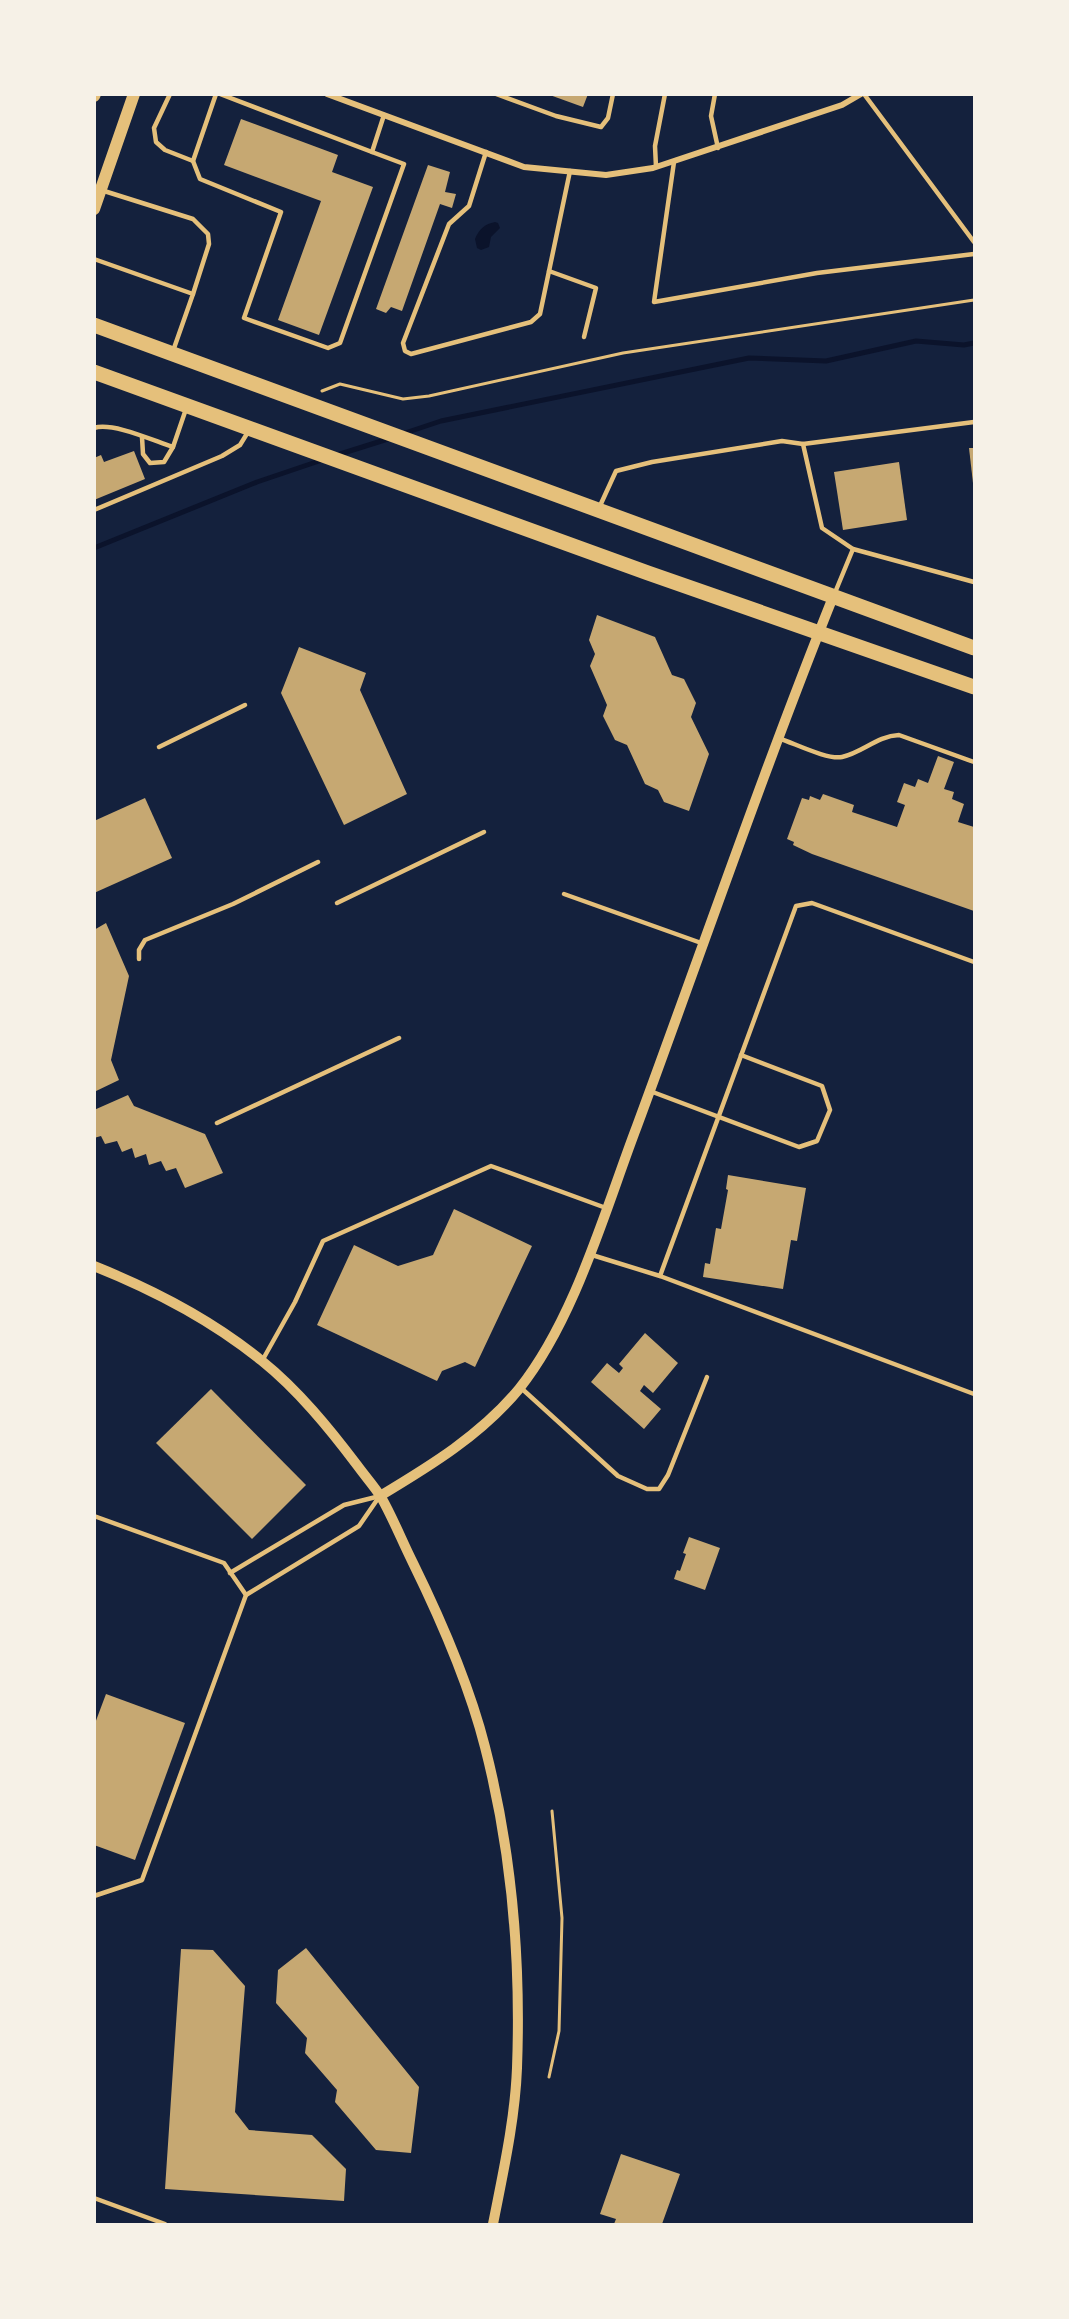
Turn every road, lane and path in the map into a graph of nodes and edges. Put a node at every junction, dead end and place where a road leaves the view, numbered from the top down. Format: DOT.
graph roads {
  1 [pos="134,94"];
  2 [pos="170,94"];
  3 [pos="218,94"];
  4 [pos="327,94"];
  5 [pos="495,94"];
  6 [pos="613,94"];
  7 [pos="665,94"];
  8 [pos="715,94"];
  9 [pos="863,94"];
  10 [pos="384,115"];
  11 [pos="718,148"];
  12 [pos="372,152"];
  13 [pos="486,152"];
  14 [pos="193,161"];
  15 [pos="674,162"];
  16 [pos="657,167"];
  17 [pos="570,171"];
  18 [pos="101,190"];
  19 [pos="94,209"];
  20 [pos="975,242"];
  21 [pos="975,254"];
  22 [pos="94,259"];
  23 [pos="549,271"];
  24 [pos="193,294"];
  25 [pos="975,300"];
  26 [pos="94,325"];
  27 [pos="584,337"];
  28 [pos="171,354"];
  29 [pos="94,372"];
  30 [pos="187,405"];
  31 [pos="311,406"];
  32 [pos="975,422"];
  33 [pos="94,428"];
  34 [pos="251,428"];
  35 [pos="142,437"];
  36 [pos="803,444"];
  37 [pos="173,447"];
  38 [pos="94,510"];
  39 [pos="598,511"];
  40 [pos="853,549"];
  41 [pos="975,582"];
  42 [pos="833,597"];
  43 [pos="819,632"];
  44 [pos="975,648"];
  45 [pos="975,687"];
  46 [pos="245,705"];
  47 [pos="778,738"];
  48 [pos="159,747"];
  49 [pos="975,762"];
  50 [pos="484,832"];
  51 [pos="318,862"];
  52 [pos="564,894"];
  53 [pos="337,903"];
  54 [pos="704,944"];
  55 [pos="139,959"];
  56 [pos="975,962"];
  57 [pos="399,1038"];
  58 [pos="741,1055"];
  59 [pos="650,1091"];
  60 [pos="718,1118"];
  61 [pos="217,1123"];
  62 [pos="606,1208"];
  63 [pos="589,1254"];
  64 [pos="94,1266"];
  65 [pos="660,1276"];
  66 [pos="262,1361"];
  67 [pos="707,1377"];
  68 [pos="520,1387"];
  69 [pos="975,1394"];
  70 [pos="380,1496"];
  71 [pos="94,1516"];
  72 [pos="230,1572"];
  73 [pos="246,1595"];
  74 [pos="552,1811"];
  75 [pos="94,1896"];
  76 [pos="549,2077"];
  77 [pos="94,2198"];
  78 [pos="165,2224"];
  79 [pos="493,2224"];
  1 -- 18 [label="main road"];
  2 -- 14 [label="lane"];
  3 -- 12 [label="lane"];
  3 -- 14 [label="lane"];
  4 -- 10 [label="street"];
  5 -- 6 [label="lane"];
  7 -- 16 [label="lane"];
  8 -- 11 [label="lane"];
  9 -- 11 [label="street"];
  9 -- 20 [label="lane"];
  10 -- 12 [label="lane"];
  10 -- 13 [label="street"];
  11 -- 15 [label="street"];
  12 -- 14 [label="lane"];
  13 -- 17 [label="street"];
  13 -- 23 [label="lane"];
  15 -- 16 [label="street"];
  15 -- 21 [label="lane"];
  16 -- 17 [label="street"];
  17 -- 23 [label="lane"];
  18 -- 19 [label="main road"];
  18 -- 24 [label="lane"];
  22 -- 24 [label="lane"];
  23 -- 27 [label="lane"];
  24 -- 28 [label="lane"];
  25 -- 31 [label="path"];
  26 -- 28 [label="main road"];
  28 -- 31 [label="main road"];
  29 -- 30 [label="main road"];
  30 -- 34 [label="main road"];
  30 -- 37 [label="lane"];
  31 -- 39 [label="main road"];
  32 -- 36 [label="lane"];
  33 -- 35 [label="lane"];
  34 -- 38 [label="lane"];
  34 -- 43 [label="main road"];
  35 -- 37 [label="lane"];
  35 -- 37 [label="lane"];
  36 -- 39 [label="lane"];
  36 -- 40 [label="lane"];
  39 -- 42 [label="main road"];
  40 -- 41 [label="lane"];
  40 -- 42 [label="lane"];
  42 -- 43 [label="street"];
  42 -- 44 [label="main road"];
  43 -- 45 [label="main road"];
  43 -- 47 [label="street"];
  46 -- 48 [label="lane"];
  47 -- 49 [label="lane"];
  47 -- 54 [label="street"];
  50 -- 53 [label="lane"];
  51 -- 55 [label="lane"];
  52 -- 54 [label="lane"];
  54 -- 59 [label="street"];
  56 -- 58 [label="lane"];
  57 -- 61 [label="lane"];
  58 -- 60 [label="lane"];
  58 -- 60 [label="lane"];
  59 -- 60 [label="lane"];
  59 -- 62 [label="street"];
  60 -- 65 [label="lane"];
  62 -- 63 [label="street"];
  62 -- 66 [label="lane"];
  63 -- 65 [label="lane"];
  63 -- 68 [label="street"];
  64 -- 66 [label="street"];
  65 -- 69 [label="lane"];
  66 -- 70 [label="street"];
  67 -- 68 [label="lane"];
  68 -- 70 [label="street"];
  70 -- 72 [label="lane"];
  70 -- 73 [label="lane"];
  70 -- 79 [label="street"];
  71 -- 72 [label="lane"];
  72 -- 73 [label="lane"];
  73 -- 75 [label="lane"];
  74 -- 76 [label="path"];
  77 -- 78 [label="lane"];
}
